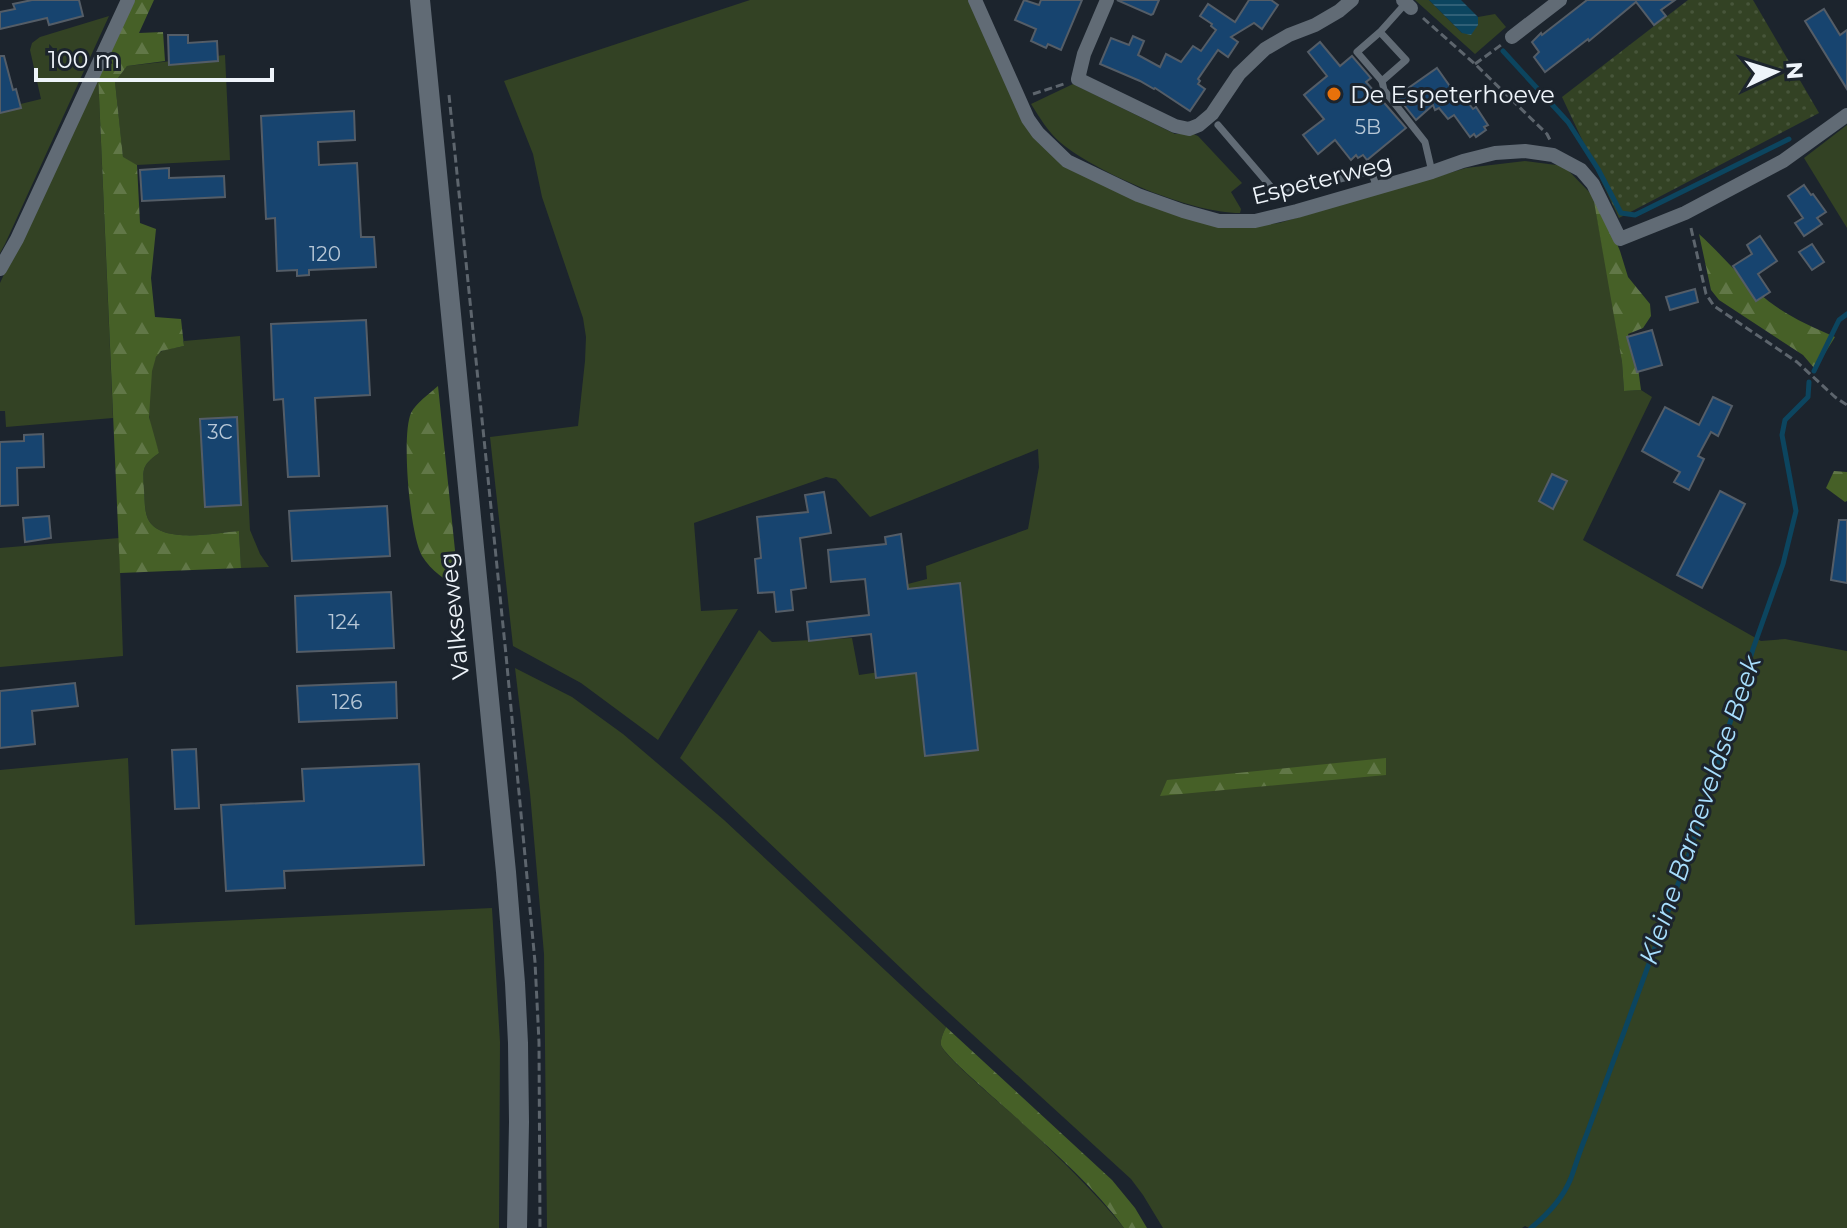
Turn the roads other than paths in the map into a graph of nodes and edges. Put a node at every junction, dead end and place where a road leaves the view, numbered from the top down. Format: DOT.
graph roads {
  1 [pos="128,0"];
  2 [pos="420,0"];
  3 [pos="975,0"];
  4 [pos="1107,0"];
  5 [pos="1352,0"];
  6 [pos="1554,2"];
  7 [pos="1407,4"];
  8 [pos="1380,32"];
  9 [pos="1512,37"];
  10 [pos="1382,81"];
  11 [pos="1847,115"];
  12 [pos="1218,125"];
  13 [pos="1432,172"];
  14 [pos="1377,188"];
  15 [pos="0,269"];
  16 [pos="517,1228"];
  1 -- 15 [label="street"];
  2 -- 16 [label="main road, Valkseweg"];
  3 -- 14 [label="street, Espeterweg"];
  4 -- 5 [label="street"];
  6 -- 9 [label="street"];
  7 -- 8 [label="lane"];
  8 -- 10 [label="lane"];
  8 -- 10 [label="lane"];
  10 -- 13 [label="lane"];
  11 -- 13 [label="street, Espeterweg"];
  12 -- 14 [label="lane"];
  13 -- 14 [label="street, Espeterweg"];
}
